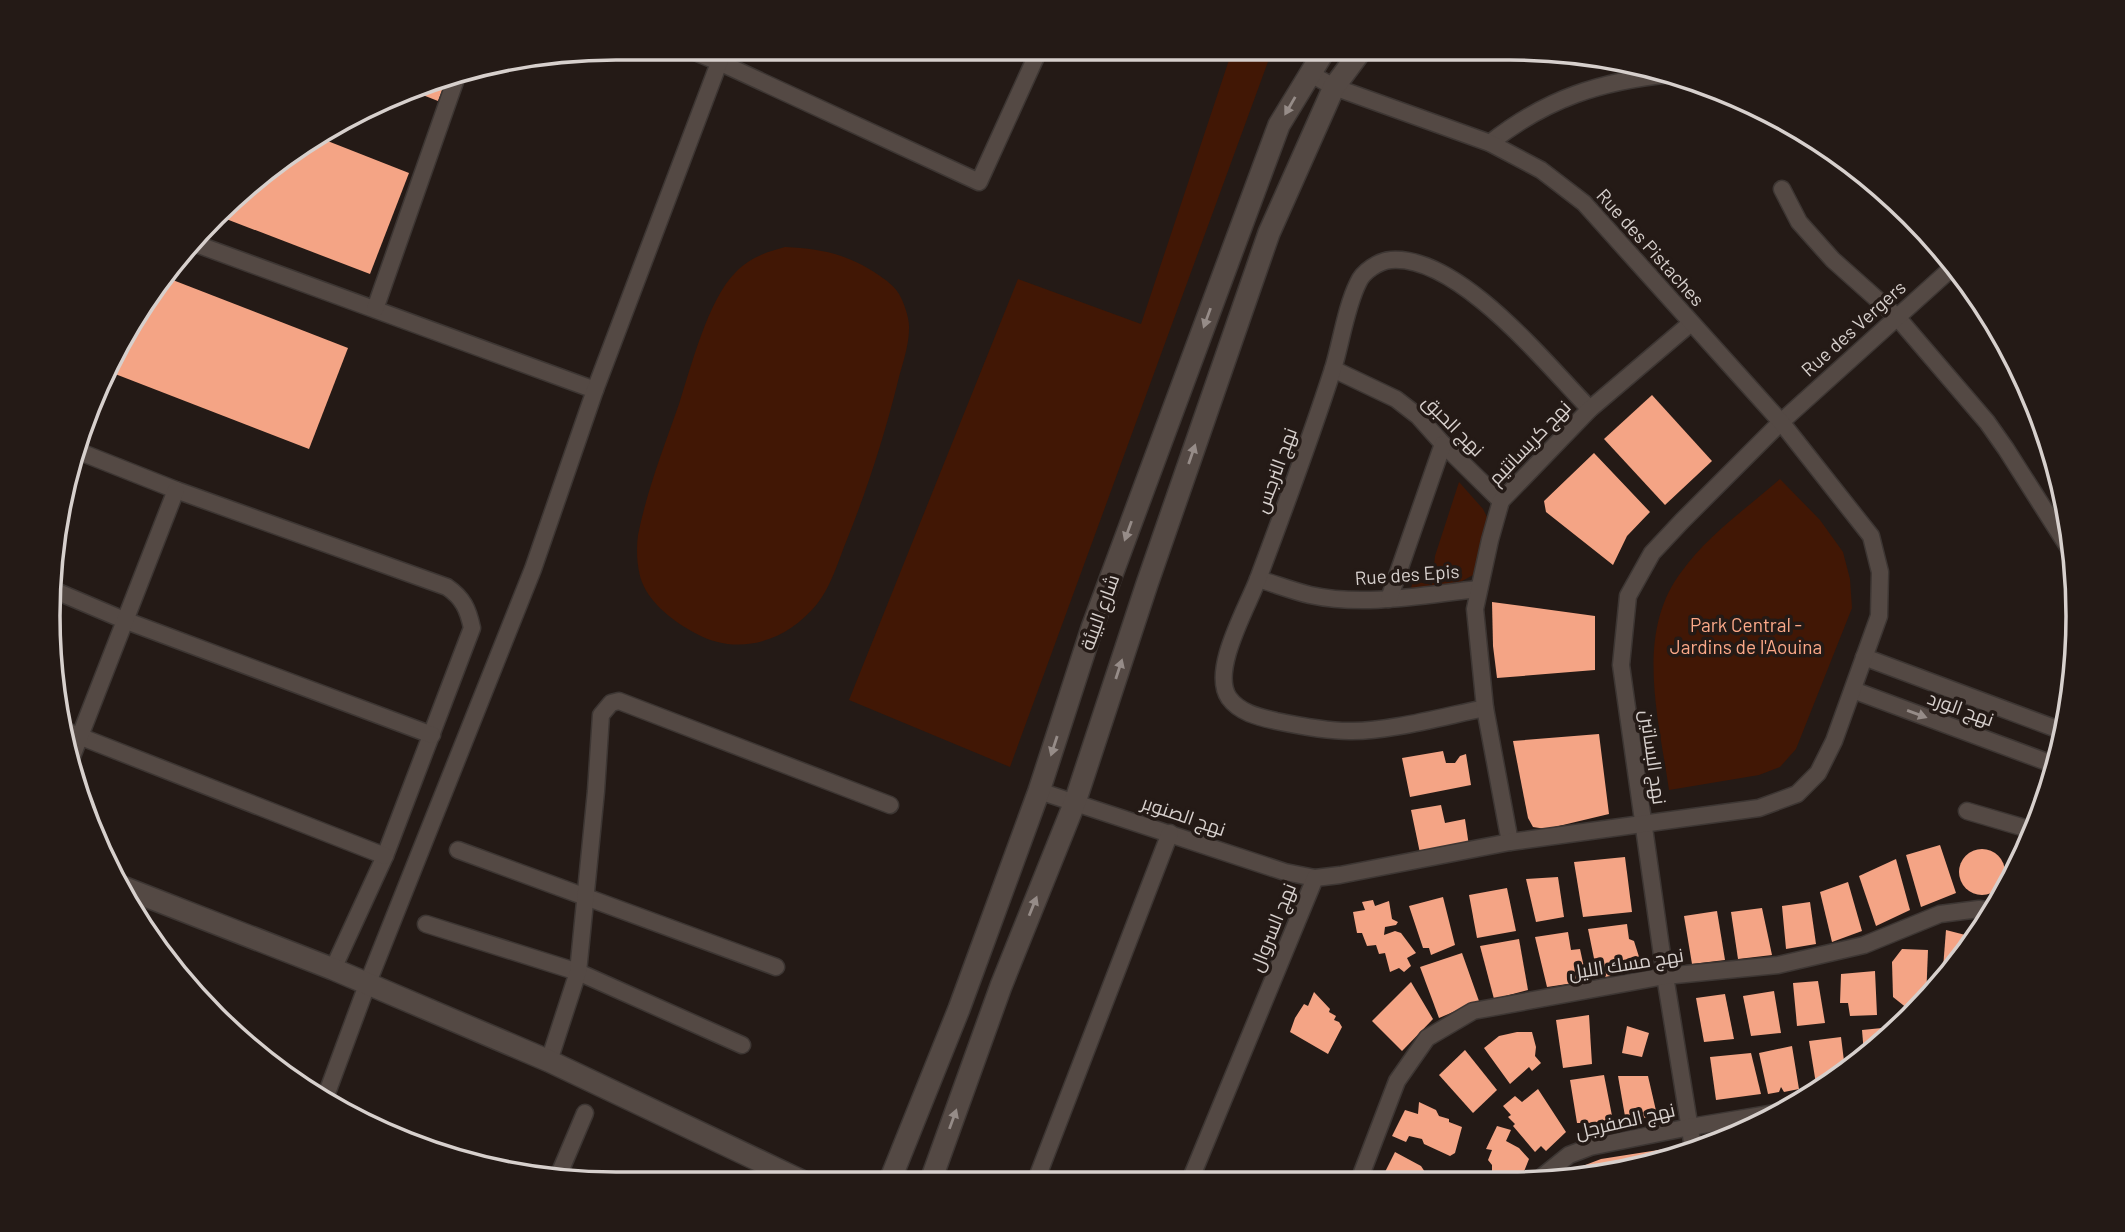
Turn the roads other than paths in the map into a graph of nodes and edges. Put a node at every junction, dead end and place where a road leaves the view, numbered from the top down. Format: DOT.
graph roads {
  1 [pos="720,60"];
  2 [pos="732,60"];
  3 [pos="1035,60"];
  4 [pos="1318,60"];
  5 [pos="1354,60"];
  6 [pos="1309,73"];
  7 [pos="1646,76"];
  8 [pos="454,84"];
  9 [pos="1334,88"];
  10 [pos="1490,143"];
  11 [pos="1782,189"];
  12 [pos="201,246"];
  13 [pos="1947,272"];
  14 [pos="375,309"];
  15 [pos="1897,317"];
  16 [pos="1690,323"];
  17 [pos="1333,369"];
  18 [pos="595,390"];
  19 [pos="1590,409"];
  20 [pos="1781,422"];
  21 [pos="1443,444"];
  22 [pos="84,453"];
  23 [pos="176,490"];
  24 [pos="1501,501"];
  25 [pos="2060,535"];
  26 [pos="1258,579"];
  27 [pos="1478,589"];
  28 [pos="61,593"];
  29 [pos="1389,599"];
  30 [pos="124,620"];
  31 [pos="1864,657"];
  32 [pos="1853,690"];
  33 [pos="1485,708"];
  34 [pos="2054,728"];
  35 [pos="73,734"];
  36 [pos="432,735"];
  37 [pos="2046,762"];
  38 [pos="1039,791"];
  39 [pos="1075,802"];
  40 [pos="890,805"];
  41 [pos="1967,811"];
  42 [pos="1642,822"];
  43 [pos="2024,828"];
  44 [pos="1170,833"];
  45 [pos="1510,842"];
  46 [pos="458,850"];
  47 [pos="386,856"];
  48 [pos="1315,878"];
  49 [pos="132,891"];
  50 [pos="585,898"];
  51 [pos="1982,909"];
  52 [pos="426,924"];
  53 [pos="776,967"];
  54 [pos="333,969"];
  55 [pos="578,972"];
  56 [pos="1665,976"];
  57 [pos="367,985"];
  58 [pos="742,1045"];
  59 [pos="549,1061"];
  60 [pos="327,1092"];
  61 [pos="585,1113"];
  62 [pos="1751,1117"];
  63 [pos="1690,1127"];
  64 [pos="1692,1141"];
  65 [pos="561,1169"];
  66 [pos="1550,1171"];
  67 [pos="781,1172"];
  68 [pos="894,1172"];
  69 [pos="934,1172"];
  70 [pos="1040,1172"];
  71 [pos="1194,1172"];
  72 [pos="1363,1172"];
  1 -- 18 [label="street"];
  2 -- 3 [label="street"];
  4 -- 6 [label="street, شارع البيئة"];
  5 -- 9 [label="street, شارع البيئة"];
  6 -- 9 [label="street, Rue des Pistaches"];
  6 -- 38 [label="street, شارع البيئة, one-way"];
  7 -- 10 [label="street"];
  8 -- 14 [label="street"];
  9 -- 10 [label="street, Rue des Pistaches"];
  39 -- 9 [label="street, شارع البيئة, one-way"];
  10 -- 16 [label="street, Rue des Pistaches"];
  11 -- 15 [label="street"];
  12 -- 14 [label="street"];
  13 -- 15 [label="street, Rue des Vergers"];
  14 -- 18 [label="street"];
  15 -- 20 [label="street, Rue des Vergers"];
  15 -- 25 [label="street"];
  16 -- 19 [label="street, نهج كريسانتيم"];
  16 -- 20 [label="street, Rue des Pistaches"];
  17 -- 19 [label="street, نهج النرجس"];
  17 -- 21 [label="street, نهج الحبق"];
  17 -- 26 [label="street, نهج النرجس"];
  18 -- 57 [label="street"];
  19 -- 24 [label="street, نهج كريسانتيم"];
  20 -- 31 [label="street, Rue des Pistaches"];
  20 -- 42 [label="street, نهج البساتين"];
  21 -- 24 [label="street, نهج الحبق"];
  21 -- 29 [label="street"];
  22 -- 23 [label="street"];
  23 -- 30 [label="street"];
  23 -- 36 [label="street"];
  24 -- 27 [label="street, نهج كريسانتيم"];
  26 -- 29 [label="street, Rue des Epis"];
  26 -- 33 [label="street, نهج النرجس"];
  27 -- 29 [label="street, Rue des Epis"];
  27 -- 33 [label="street, نهج كريسانتيم"];
  28 -- 30 [label="street"];
  30 -- 35 [label="street"];
  30 -- 36 [label="street"];
  31 -- 32 [label="street, Rue des Pistaches"];
  31 -- 34 [label="street, نهج الورد"];
  32 -- 37 [label="street, نهج الورد, one-way"];
  32 -- 42 [label="street, نهج السروال"];
  33 -- 45 [label="street, نهج كريسانتيم"];
  35 -- 47 [label="street"];
  36 -- 47 [label="street"];
  38 -- 39 [label="street, نهج الصنوبر"];
  38 -- 68 [label="street, شارع البيئة"];
  39 -- 44 [label="street, نهج الصنوبر"];
  69 -- 39 [label="street, شارع البيئة, one-way"];
  40 -- 50 [label="street"];
  41 -- 43 [label="street"];
  42 -- 45 [label="street, نهج السروال"];
  42 -- 56 [label="street, نهج البساتين"];
  44 -- 48 [label="street, نهج الصنوبر"];
  44 -- 70 [label="street"];
  45 -- 48 [label="street, نهج السروال"];
  46 -- 50 [label="street"];
  47 -- 54 [label="street"];
  48 -- 71 [label="street, نهج السروال"];
  49 -- 54 [label="street"];
  50 -- 53 [label="street"];
  50 -- 55 [label="street"];
  51 -- 56 [label="street, نهج مسك الليل"];
  52 -- 55 [label="street"];
  54 -- 57 [label="street"];
  55 -- 58 [label="street"];
  55 -- 59 [label="street"];
  56 -- 63 [label="street, نهج البساتين"];
  56 -- 72 [label="street, نهج مسك الليل"];
  57 -- 59 [label="street"];
  57 -- 60 [label="street"];
  59 -- 67 [label="street"];
  61 -- 65 [label="street"];
  62 -- 63 [label="street, نهج الصفرجل"];
  63 -- 64 [label="street, نهج البساتين"];
  63 -- 66 [label="street, نهج الصفرجل"];
}
